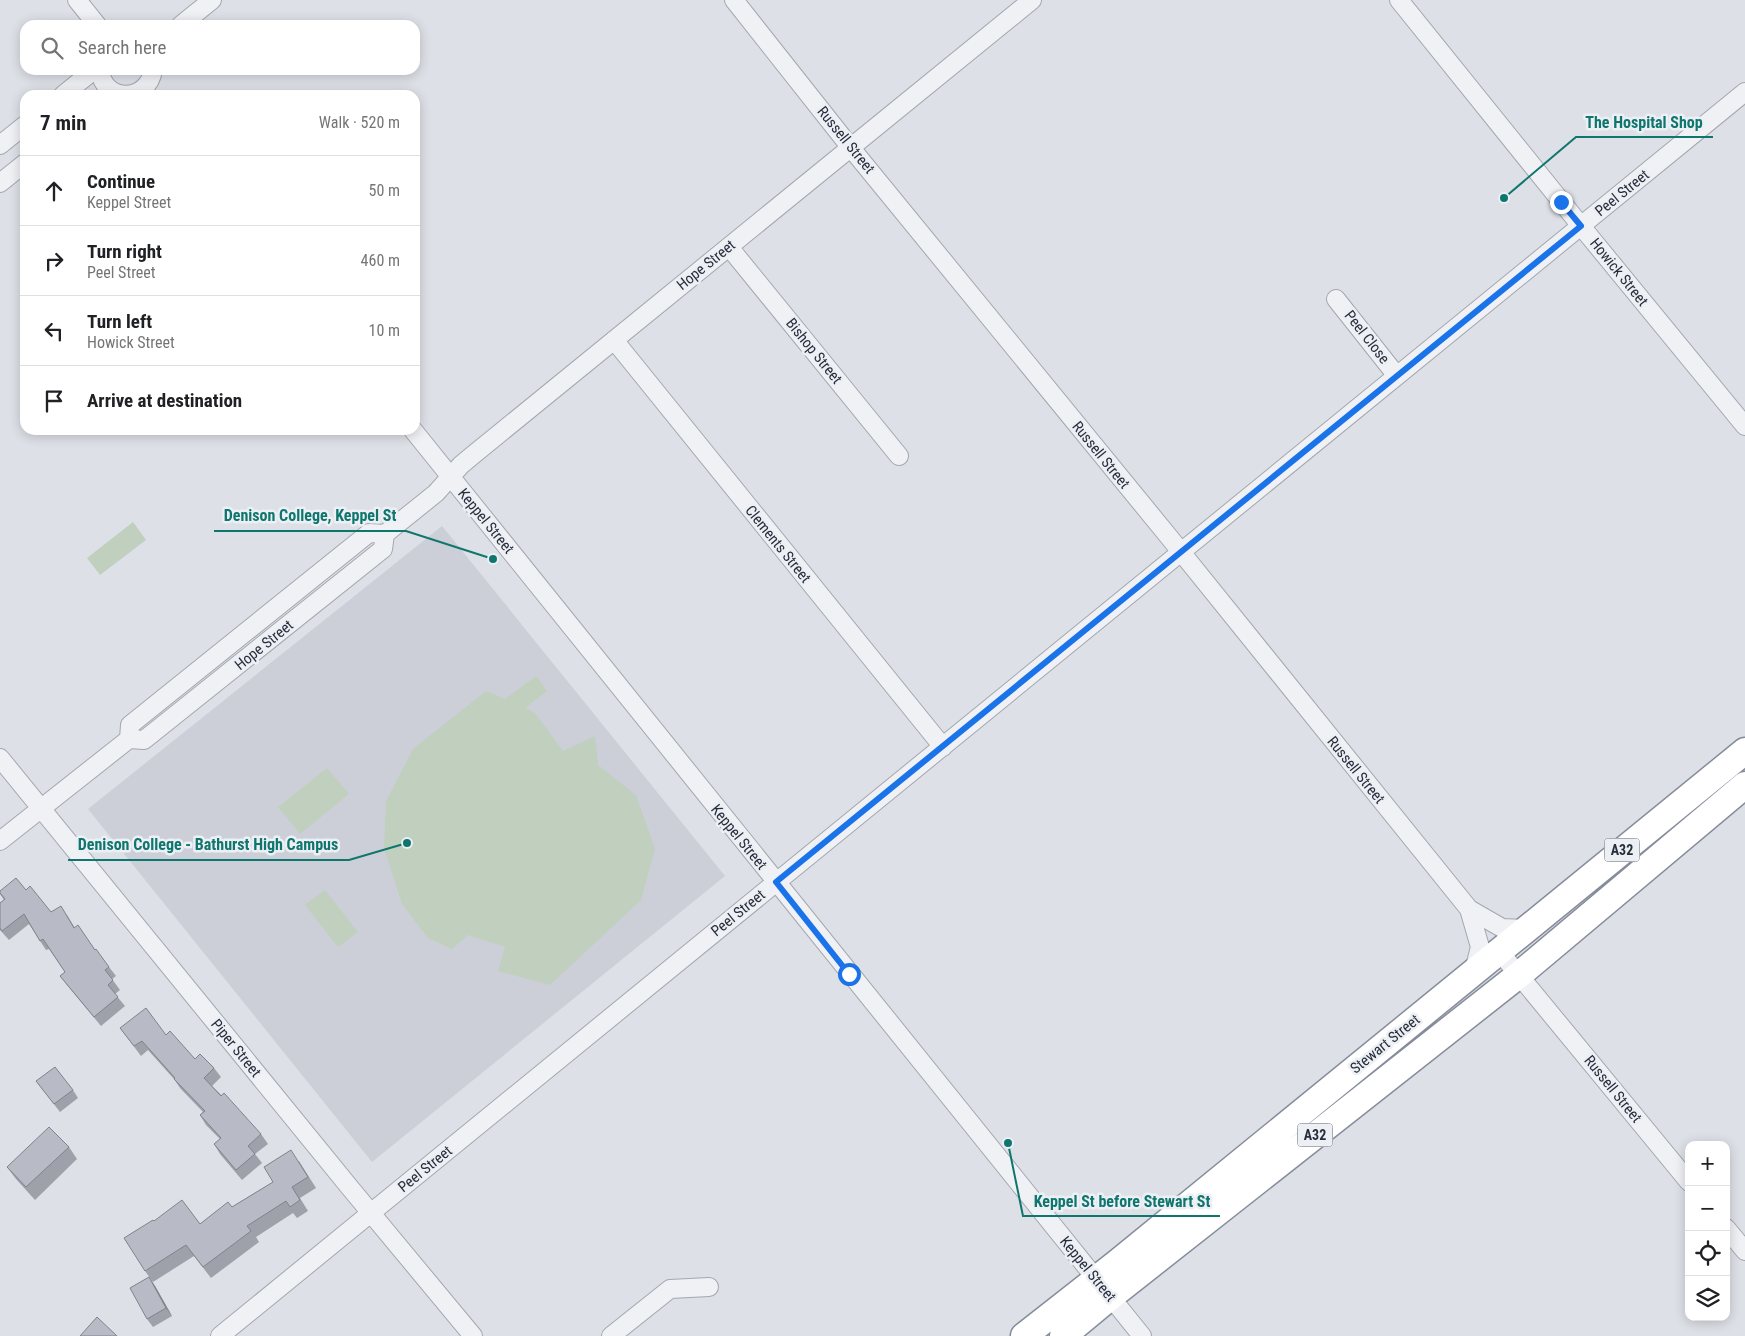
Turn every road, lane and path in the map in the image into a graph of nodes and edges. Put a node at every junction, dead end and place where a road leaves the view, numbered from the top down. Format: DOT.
graph roads {
  1 [pos="77,0"];
  2 [pos="212,0"];
  3 [pos="734,0"];
  4 [pos="1032,0"];
  5 [pos="1399,0"];
  6 [pos="93,20"];
  7 [pos="187,20"];
  8 [pos="88,75"];
  9 [pos="101,75"];
  10 [pos="152,75"];
  11 [pos="68,90"];
  12 [pos="109,90"];
  13 [pos="145,90"];
  14 [pos="1745,92"];
  15 [pos="20,129"];
  16 [pos="0,145"];
  17 [pos="851,148"];
  18 [pos="20,167"];
  19 [pos="0,184"];
  20 [pos="1581,226"];
  21 [pos="729,247"];
  22 [pos="1336,299"];
  23 [pos="614,340"];
  24 [pos="1397,376"];
  25 [pos="1745,426"];
  26 [pos="417,435"];
  27 [pos="899,456"];
  28 [pos="451,477"];
  29 [pos="1181,553"];
  30 [pos="943,747"];
  31 [pos="1745,751"];
  32 [pos="0,758"];
  33 [pos="1745,785"];
  34 [pos="40,809"];
  35 [pos="0,841"];
  36 [pos="776,882"];
  37 [pos="1469,909"];
  38 [pos="1525,929"];
  39 [pos="1499,951"];
  40 [pos="1474,971"];
  41 [pos="1520,974"];
  42 [pos="1685,1177"];
  43 [pos="372,1213"];
  44 [pos="1728,1231"];
  45 [pos="1745,1251"];
  46 [pos="709,1287"];
  47 [pos="1103,1288"];
  48 [pos="220,1336"];
  49 [pos="473,1336"];
  50 [pos="612,1336"];
  51 [pos="1024,1336"];
  52 [pos="1063,1336"];
  53 [pos="1142,1336"];
  1 -- 6 [label="street"];
  2 -- 7 [label="street"];
  3 -- 17 [label="street, Russell Street"];
  4 -- 17 [label="street, Hope Street"];
  5 -- 20 [label="street, Howick Street"];
  8 -- 11 [label="street"];
  9 -- 12 [label="street"];
  10 -- 13 [label="street"];
  14 -- 20 [label="street, Peel Street"];
  15 -- 16 [label="street"];
  17 -- 21 [label="street, Hope Street"];
  17 -- 29 [label="street, Russell Street"];
  18 -- 19 [label="street"];
  20 -- 24 [label="street, Peel Street"];
  20 -- 25 [label="street, Howick Street"];
  21 -- 23 [label="street, Hope Street"];
  21 -- 27 [label="street, Bishop Street"];
  22 -- 24 [label="street, Peel Close"];
  23 -- 28 [label="street, Hope Street"];
  23 -- 30 [label="street, Clements Street"];
  24 -- 29 [label="street, Peel Street"];
  26 -- 28 [label="street, Keppel Street"];
  28 -- 34 [label="street, Hope Street"];
  28 -- 36 [label="street, Keppel Street"];
  29 -- 30 [label="street, Peel Street"];
  29 -- 37 [label="street, Russell Street"];
  30 -- 36 [label="street, Peel Street"];
  31 -- 38 [label="highway, Stewart Street / A32"];
  32 -- 34 [label="street, Piper Street"];
  33 -- 41 [label="highway, Stewart Street / A32"];
  34 -- 35 [label="street, Hope Street"];
  34 -- 43 [label="street, Piper Street"];
  36 -- 43 [label="street, Peel Street"];
  36 -- 47 [label="street, Keppel Street"];
  37 -- 38 [label="street, Russell Street"];
  37 -- 40 [label="street, Russell Street"];
  38 -- 39 [label="highway, Stewart Street / A32"];
  39 -- 40 [label="highway, Stewart Street / A32"];
  39 -- 41 [label="street, Russell Street"];
  40 -- 47 [label="highway, Stewart Street / A32"];
  41 -- 42 [label="street, Russell Street"];
  41 -- 47 [label="highway, Stewart Street / A32"];
  43 -- 48 [label="street, Peel Street"];
  43 -- 49 [label="street, Piper Street"];
  44 -- 45 [label="street"];
  46 -- 50 [label="street"];
  47 -- 51 [label="highway, Stewart Street / A32"];
  47 -- 52 [label="highway, Stewart Street / A32"];
  47 -- 53 [label="street, Keppel Street"];
}
